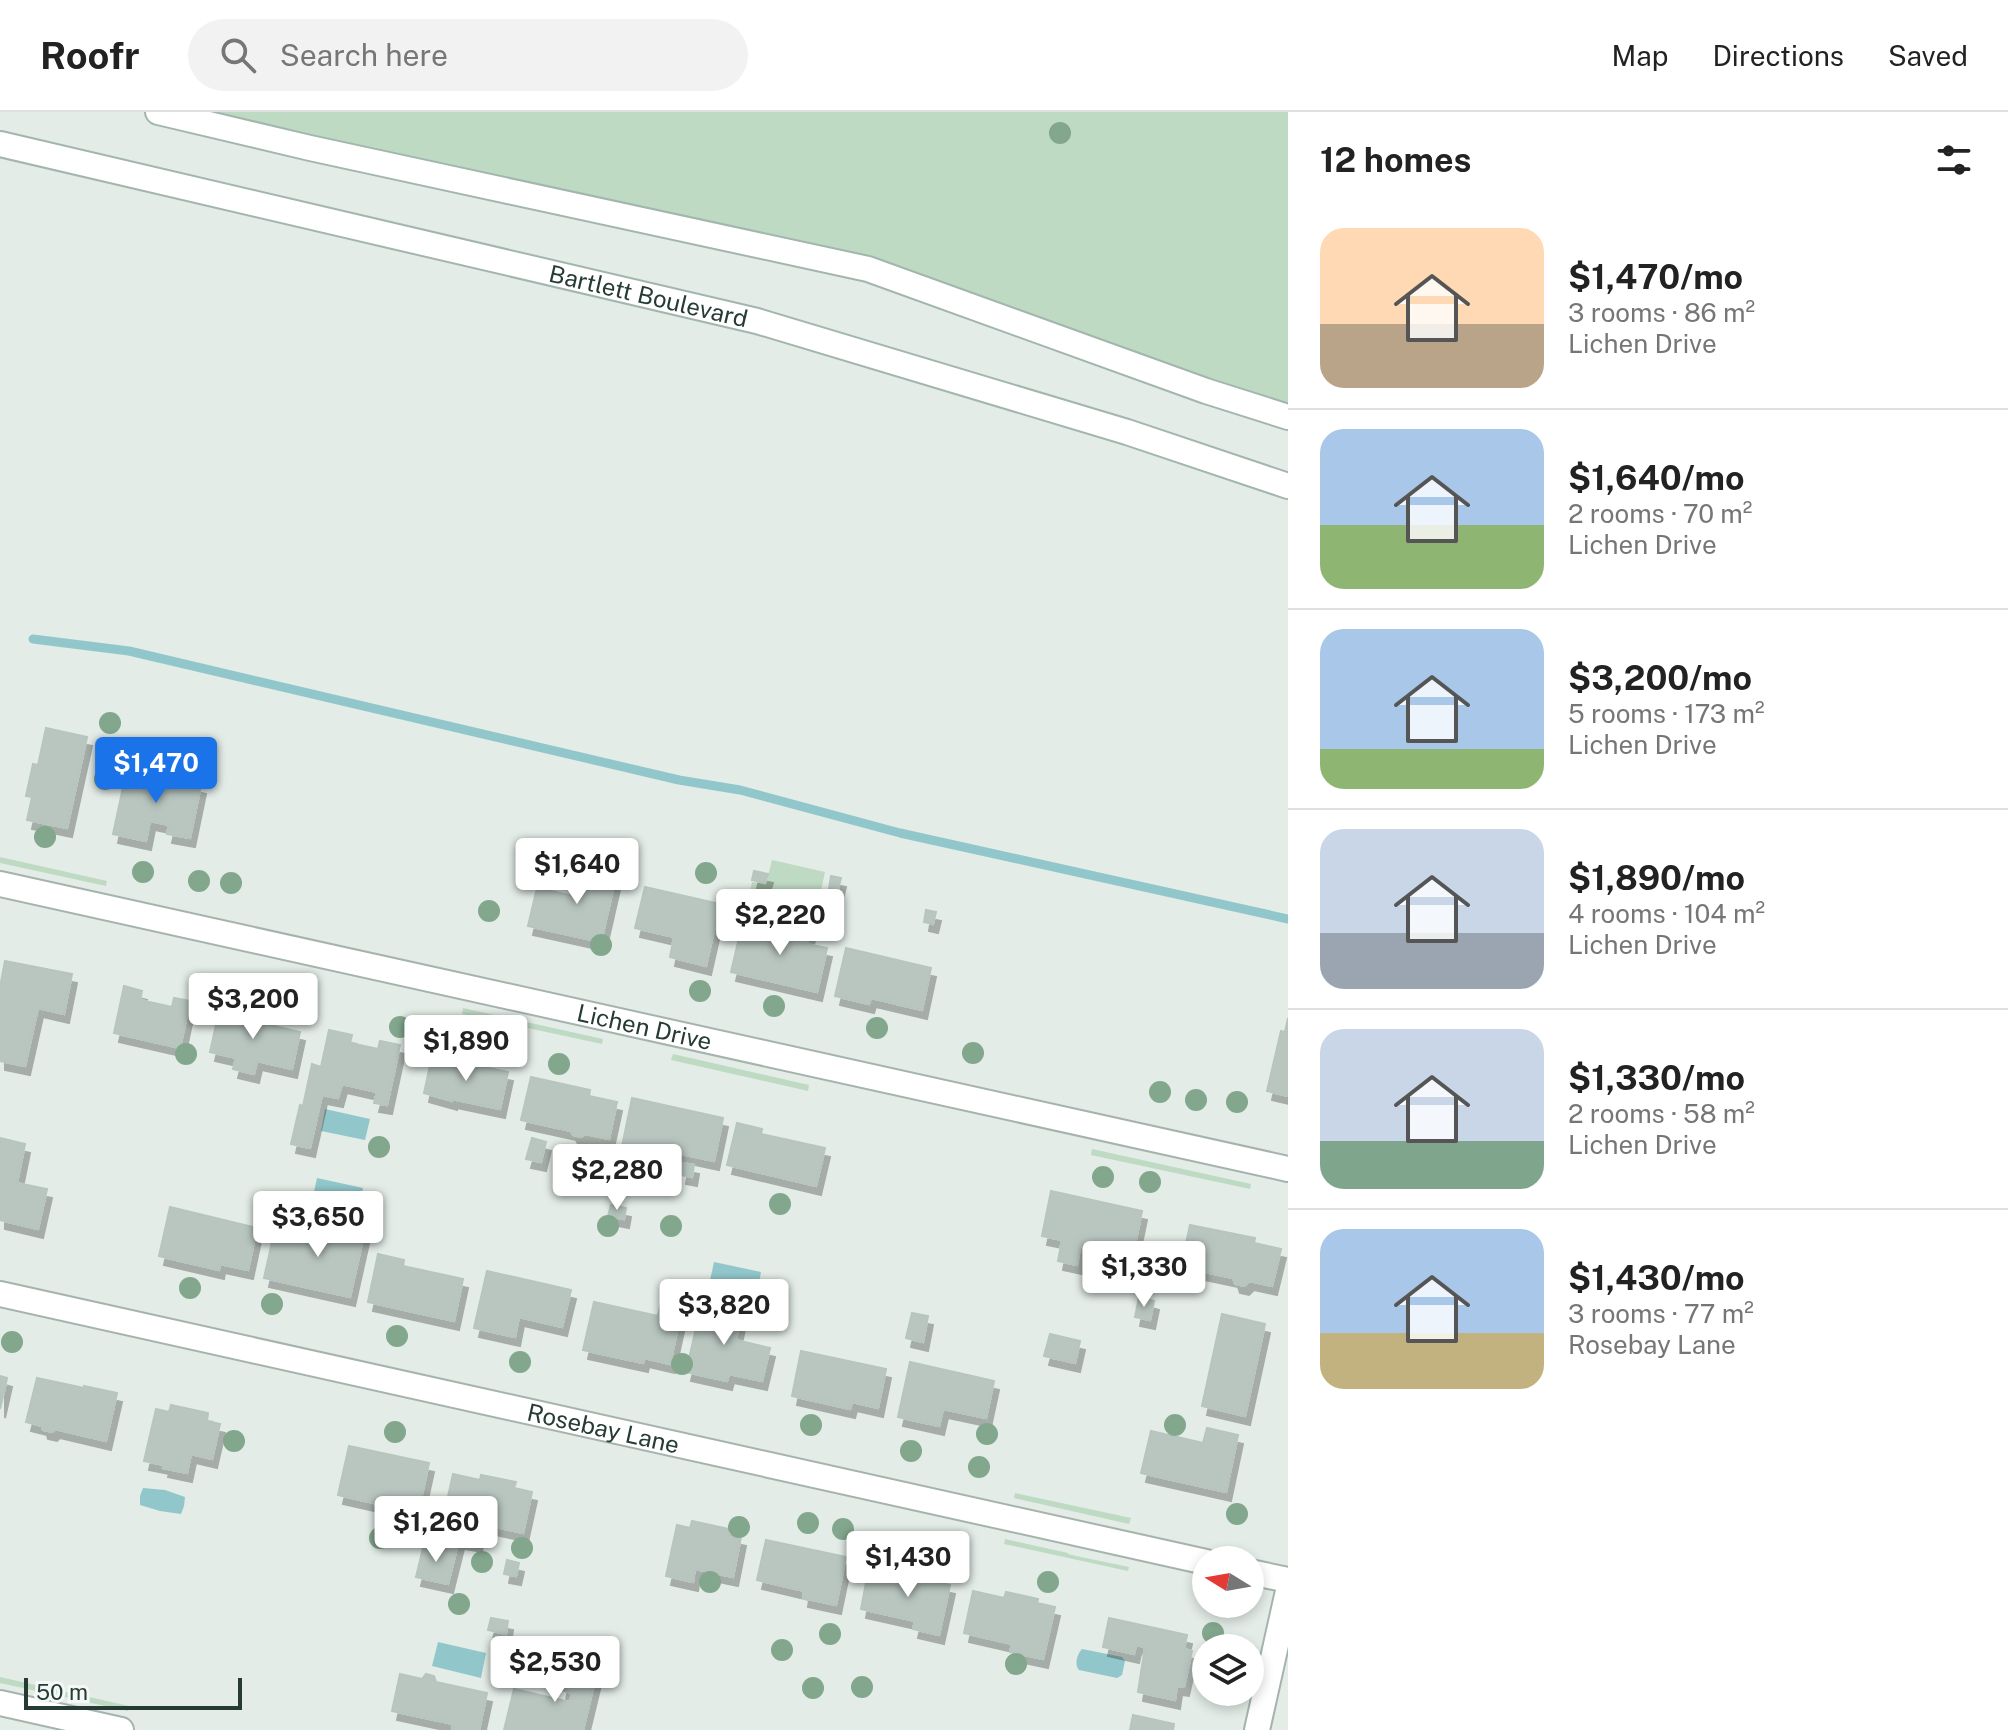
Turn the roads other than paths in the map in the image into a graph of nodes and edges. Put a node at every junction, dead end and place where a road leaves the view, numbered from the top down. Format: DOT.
graph roads {
  1 [pos="158,112"];
  2 [pos="0,144"];
  3 [pos="1288,417"];
  4 [pos="1288,486"];
  5 [pos="0,884"];
  6 [pos="1288,1169"];
  7 [pos="0,1294"];
  8 [pos="1192,1559"];
  9 [pos="1264,1575"];
  10 [pos="1288,1580"];
  11 [pos="1288,1591"];
  12 [pos="0,1703"];
  13 [pos="121,1730"];
  14 [pos="1257,1730"];
  1 -- 3 [label="street"];
  2 -- 4 [label="street, Bartlett Boulevard"];
  5 -- 6 [label="street, Lichen Drive"];
  7 -- 8 [label="street, Rosebay Lane"];
  9 -- 10 [label="street"];
  11 -- 14 [label="street"];
  12 -- 13 [label="street"];
}
